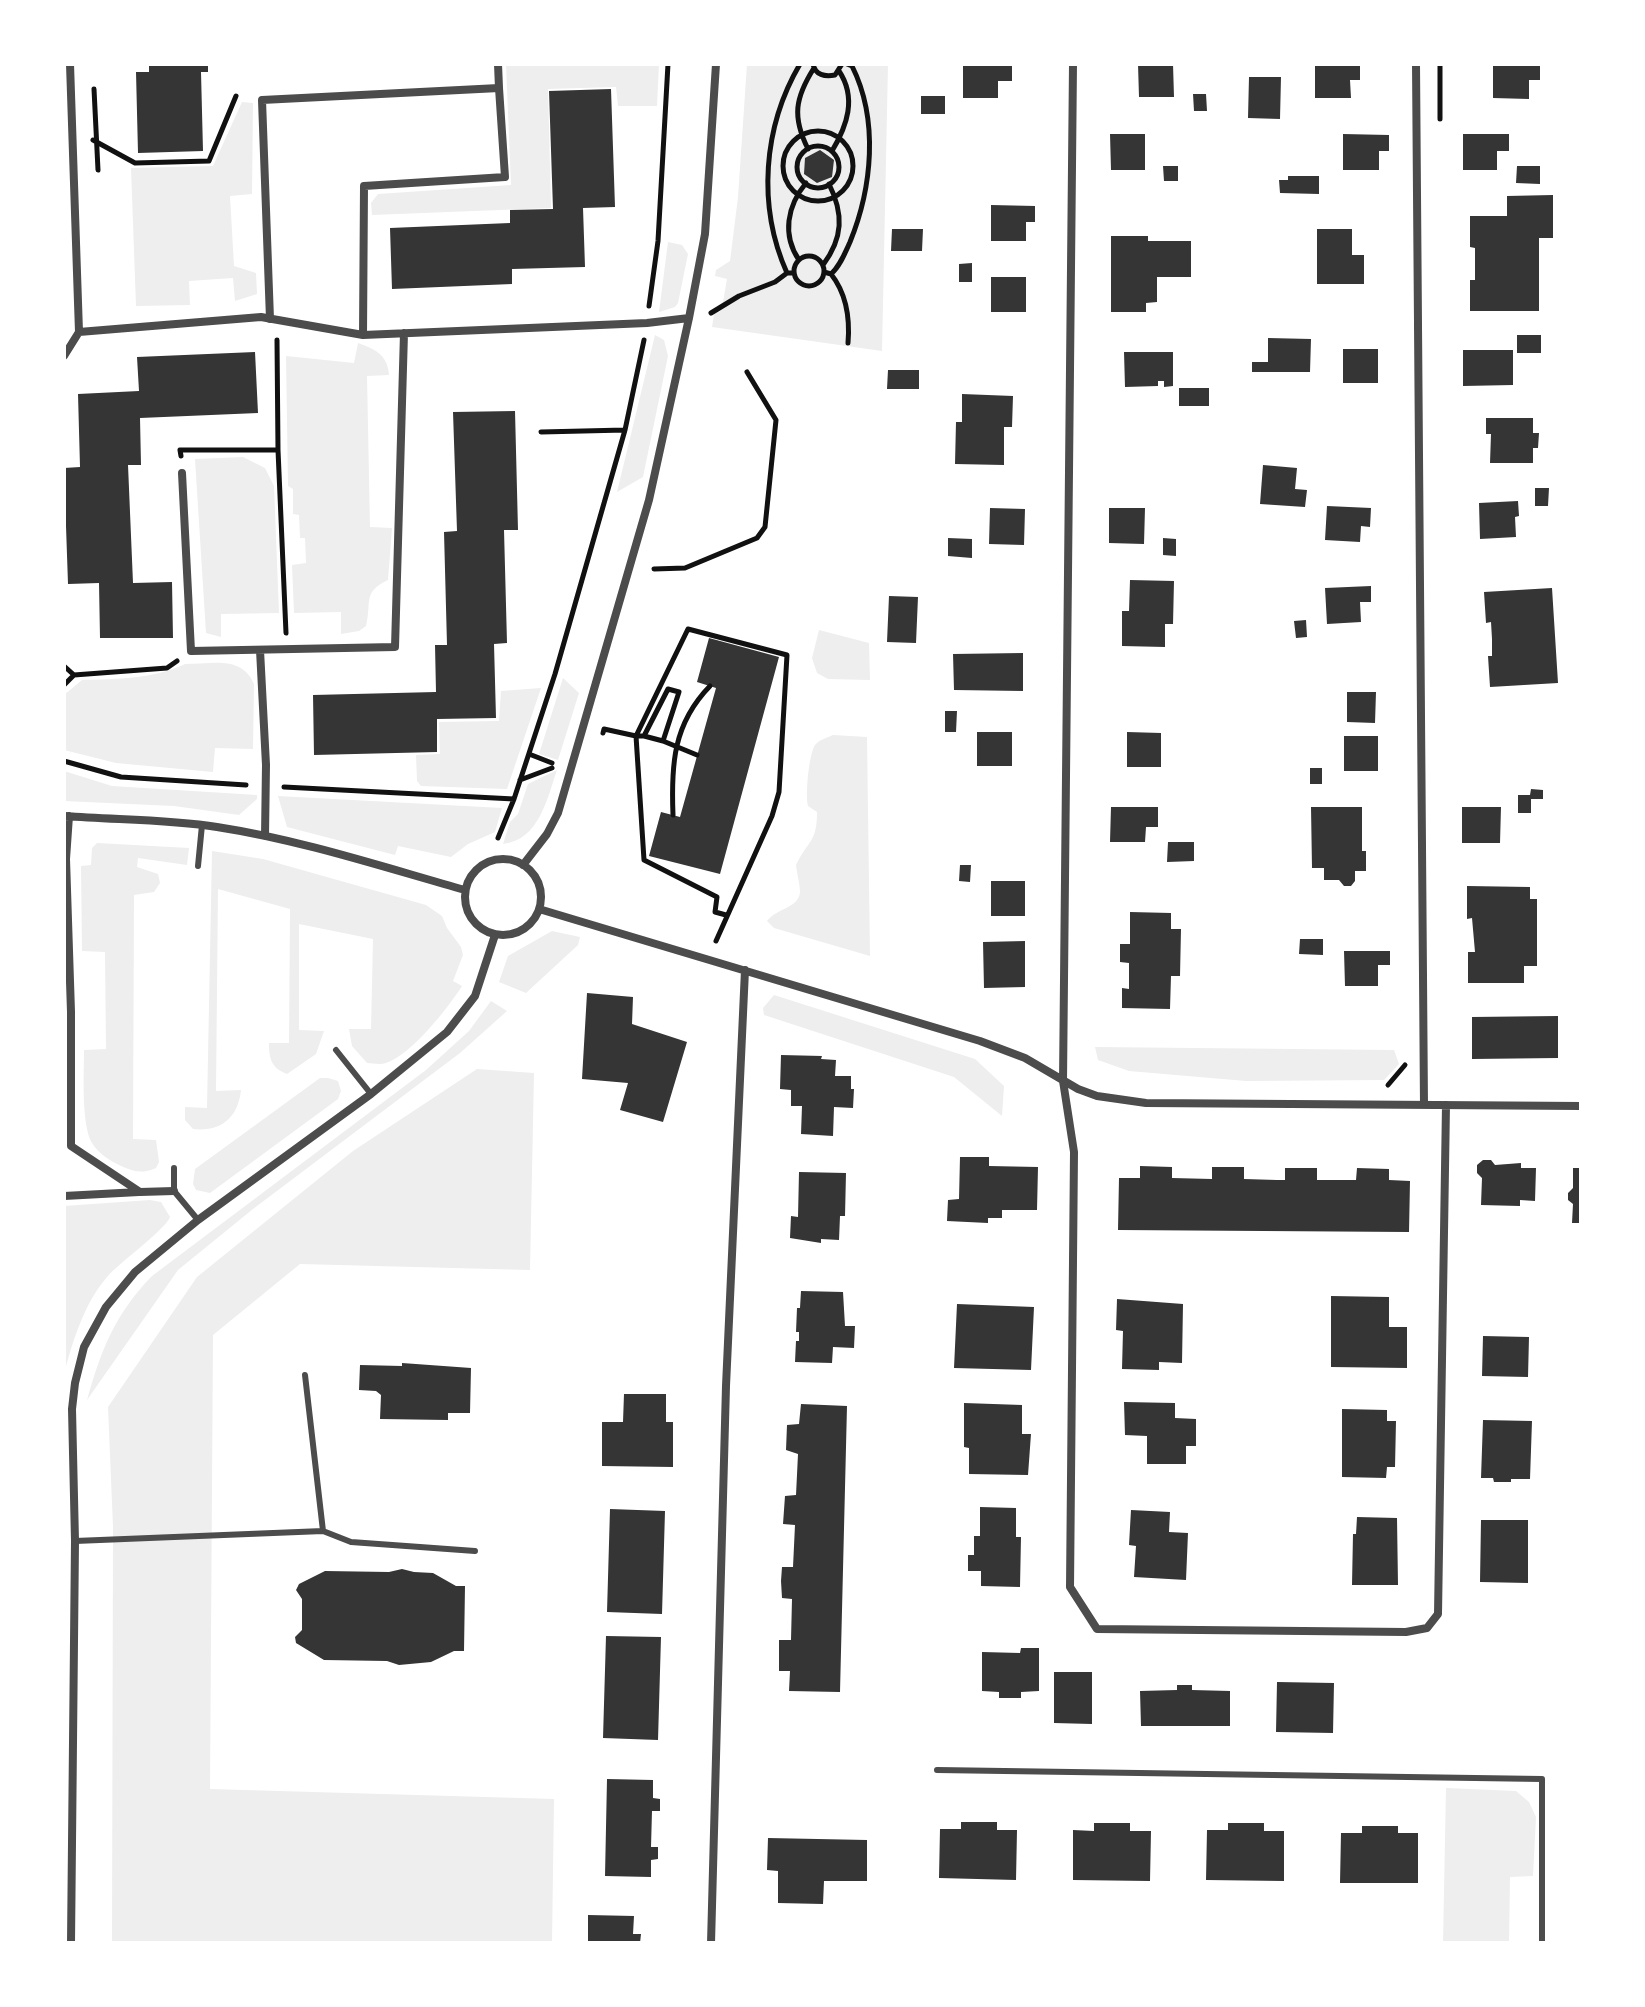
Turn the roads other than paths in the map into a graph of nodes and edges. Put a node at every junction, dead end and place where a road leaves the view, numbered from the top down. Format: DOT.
graph roads {
  1 [pos="70,64"];
  2 [pos="498,64"];
  3 [pos="716,64"];
  4 [pos="1073,64"];
  5 [pos="1416,64"];
  6 [pos="499,88"];
  7 [pos="689,318"];
  8 [pos="274,319"];
  9 [pos="79,332"];
  10 [pos="404,333"];
  11 [pos="363,335"];
  12 [pos="64,356"];
  13 [pos="182,473"];
  14 [pos="260,650"];
  15 [pos="66,816"];
  16 [pos="202,825"];
  17 [pos="265,836"];
  18 [pos="523,865"];
  19 [pos="198,866"];
  20 [pos="465,890"];
  21 [pos="539,909"];
  22 [pos="495,935"];
  23 [pos="745,970"];
  24 [pos="336,1050"];
  25 [pos="1063,1081"];
  26 [pos="371,1094"];
  27 [pos="1424,1105"];
  28 [pos="1446,1105"];
  29 [pos="1581,1106"];
  30 [pos="174,1168"];
  31 [pos="174,1191"];
  32 [pos="140,1192"];
  33 [pos="64,1196"];
  34 [pos="198,1220"];
  35 [pos="305,1375"];
  36 [pos="68,1410"];
  37 [pos="323,1531"];
  38 [pos="75,1541"];
  39 [pos="475,1551"];
  40 [pos="937,1770"];
  41 [pos="68,1833"];
  42 [pos="71,1943"];
  43 [pos="711,1943"];
  44 [pos="1542,1943"];
  1 -- 9 [label="street"];
  2 -- 6 [label="street"];
  3 -- 7 [label="street"];
  4 -- 25 [label="street"];
  5 -- 27 [label="street"];
  6 -- 8 [label="street"];
  6 -- 11 [label="street"];
  7 -- 10 [label="street"];
  7 -- 18 [label="street"];
  8 -- 9 [label="street"];
  8 -- 11 [label="street"];
  9 -- 12 [label="street"];
  10 -- 11 [label="street"];
  10 -- 14 [label="street"];
  13 -- 14 [label="street"];
  14 -- 17 [label="street"];
  15 -- 16 [label="street"];
  15 -- 32 [label="street"];
  16 -- 17 [label="street"];
  16 -- 19 [label="lane"];
  17 -- 20 [label="street"];
  18 -- 20 [label="street"];
  18 -- 21 [label="street"];
  20 -- 22 [label="street"];
  21 -- 22 [label="street"];
  21 -- 23 [label="street"];
  22 -- 26 [label="street"];
  23 -- 25 [label="street"];
  23 -- 43 [label="street"];
  24 -- 26 [label="lane"];
  25 -- 27 [label="street"];
  25 -- 28 [label="street"];
  26 -- 34 [label="street"];
  27 -- 28 [label="street"];
  28 -- 29 [label="street"];
  30 -- 31 [label="lane"];
  31 -- 32 [label="street"];
  31 -- 34 [label="lane"];
  32 -- 33 [label="street"];
  34 -- 36 [label="street"];
  35 -- 37 [label="lane"];
  36 -- 38 [label="street"];
  37 -- 38 [label="lane"];
  37 -- 39 [label="lane"];
  38 -- 41 [label="street"];
  40 -- 44 [label="lane"];
  41 -- 42 [label="street"];
}
